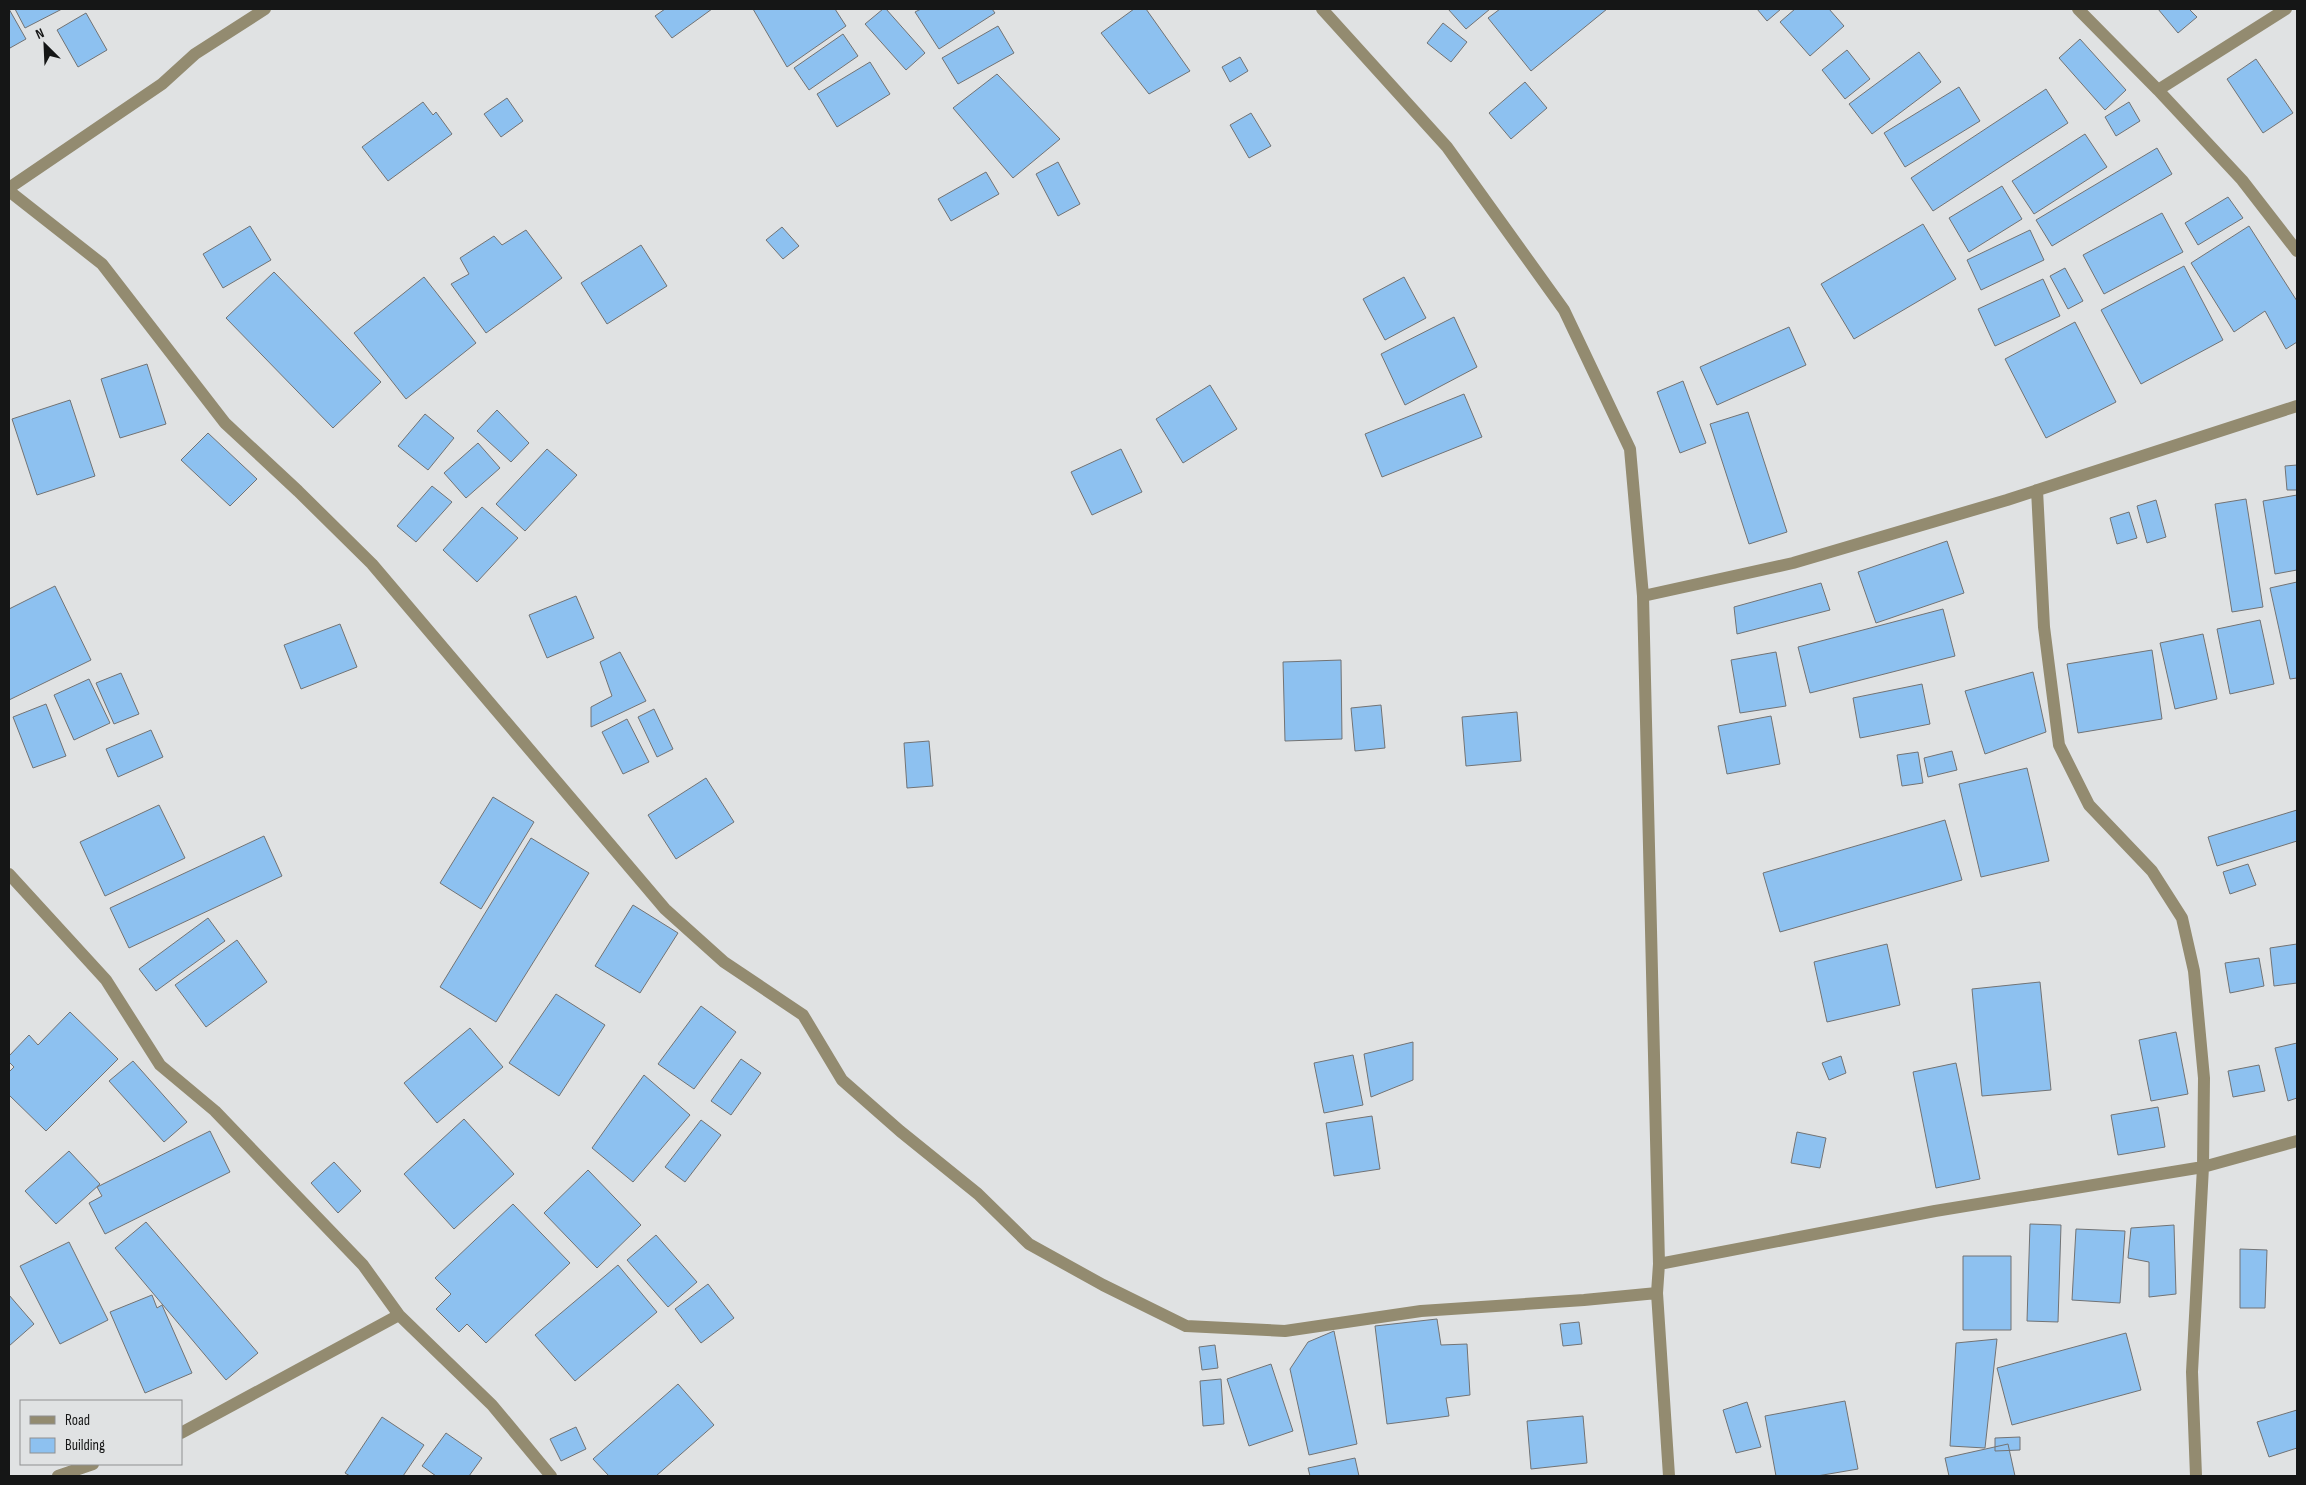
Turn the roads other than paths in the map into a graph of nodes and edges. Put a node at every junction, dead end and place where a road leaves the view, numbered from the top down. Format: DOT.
graph roads {
  1 [pos="265,9"];
  2 [pos="1322,9"];
  3 [pos="2078,9"];
  4 [pos="2286,9"];
  5 [pos="2158,90"];
  6 [pos="9,190"];
  7 [pos="2297,252"];
  8 [pos="2297,406"];
  9 [pos="2037,490"];
  10 [pos="1643,596"];
  11 [pos="9,874"];
  12 [pos="2297,1141"];
  13 [pos="2203,1167"];
  14 [pos="1659,1264"];
  15 [pos="1657,1293"];
  16 [pos="399,1316"];
  17 [pos="182,1432"];
  18 [pos="90,1465"];
  19 [pos="58,1476"];
  20 [pos="551,1476"];
  21 [pos="1669,1476"];
  22 [pos="2196,1476"];
  1 -- 6 [label="street"];
  2 -- 10 [label="street"];
  3 -- 5 [label="street"];
  4 -- 5 [label="street"];
  5 -- 7 [label="street"];
  6 -- 15 [label="street"];
  8 -- 9 [label="street"];
  9 -- 10 [label="street"];
  9 -- 13 [label="street"];
  10 -- 14 [label="street"];
  11 -- 16 [label="street"];
  12 -- 13 [label="street"];
  13 -- 14 [label="street"];
  13 -- 22 [label="street"];
  14 -- 15 [label="street"];
  15 -- 21 [label="street"];
  16 -- 17 [label="street"];
  16 -- 20 [label="street"];
  18 -- 19 [label="street"];
}
